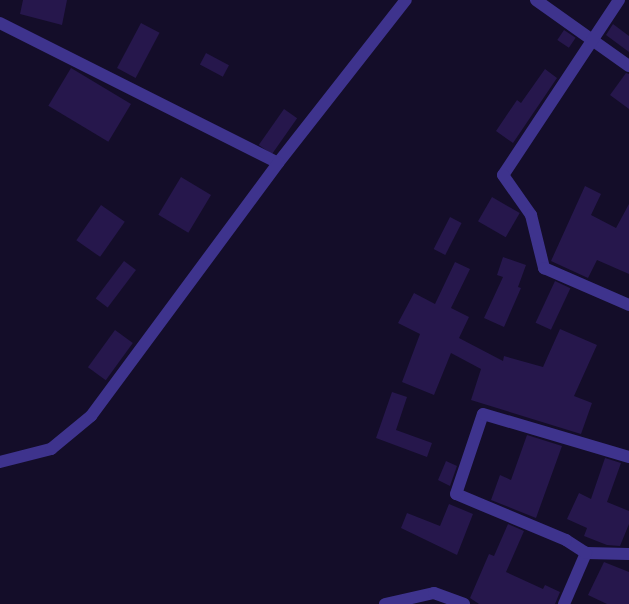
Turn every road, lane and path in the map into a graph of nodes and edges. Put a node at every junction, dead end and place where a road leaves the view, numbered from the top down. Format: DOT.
graph roads {
  1 [pos="406,0"];
  2 [pos="536,0"];
  3 [pos="620,0"];
  4 [pos="0,24"];
  5 [pos="593,40"];
  6 [pos="629,66"];
  7 [pos="278,163"];
  8 [pos="629,305"];
  9 [pos="629,458"];
  10 [pos="0,462"];
  11 [pos="586,553"];
  12 [pos="629,554"];
  13 [pos="385,604"];
  14 [pos="464,604"];
  15 [pos="564,604"];
  1 -- 7 [label="street"];
  2 -- 5 [label="street"];
  3 -- 5 [label="street"];
  4 -- 7 [label="street"];
  5 -- 6 [label="street"];
  5 -- 8 [label="street"];
  7 -- 10 [label="street"];
  9 -- 11 [label="street"];
  11 -- 12 [label="street"];
  11 -- 15 [label="street"];
  13 -- 14 [label="street"];
}
